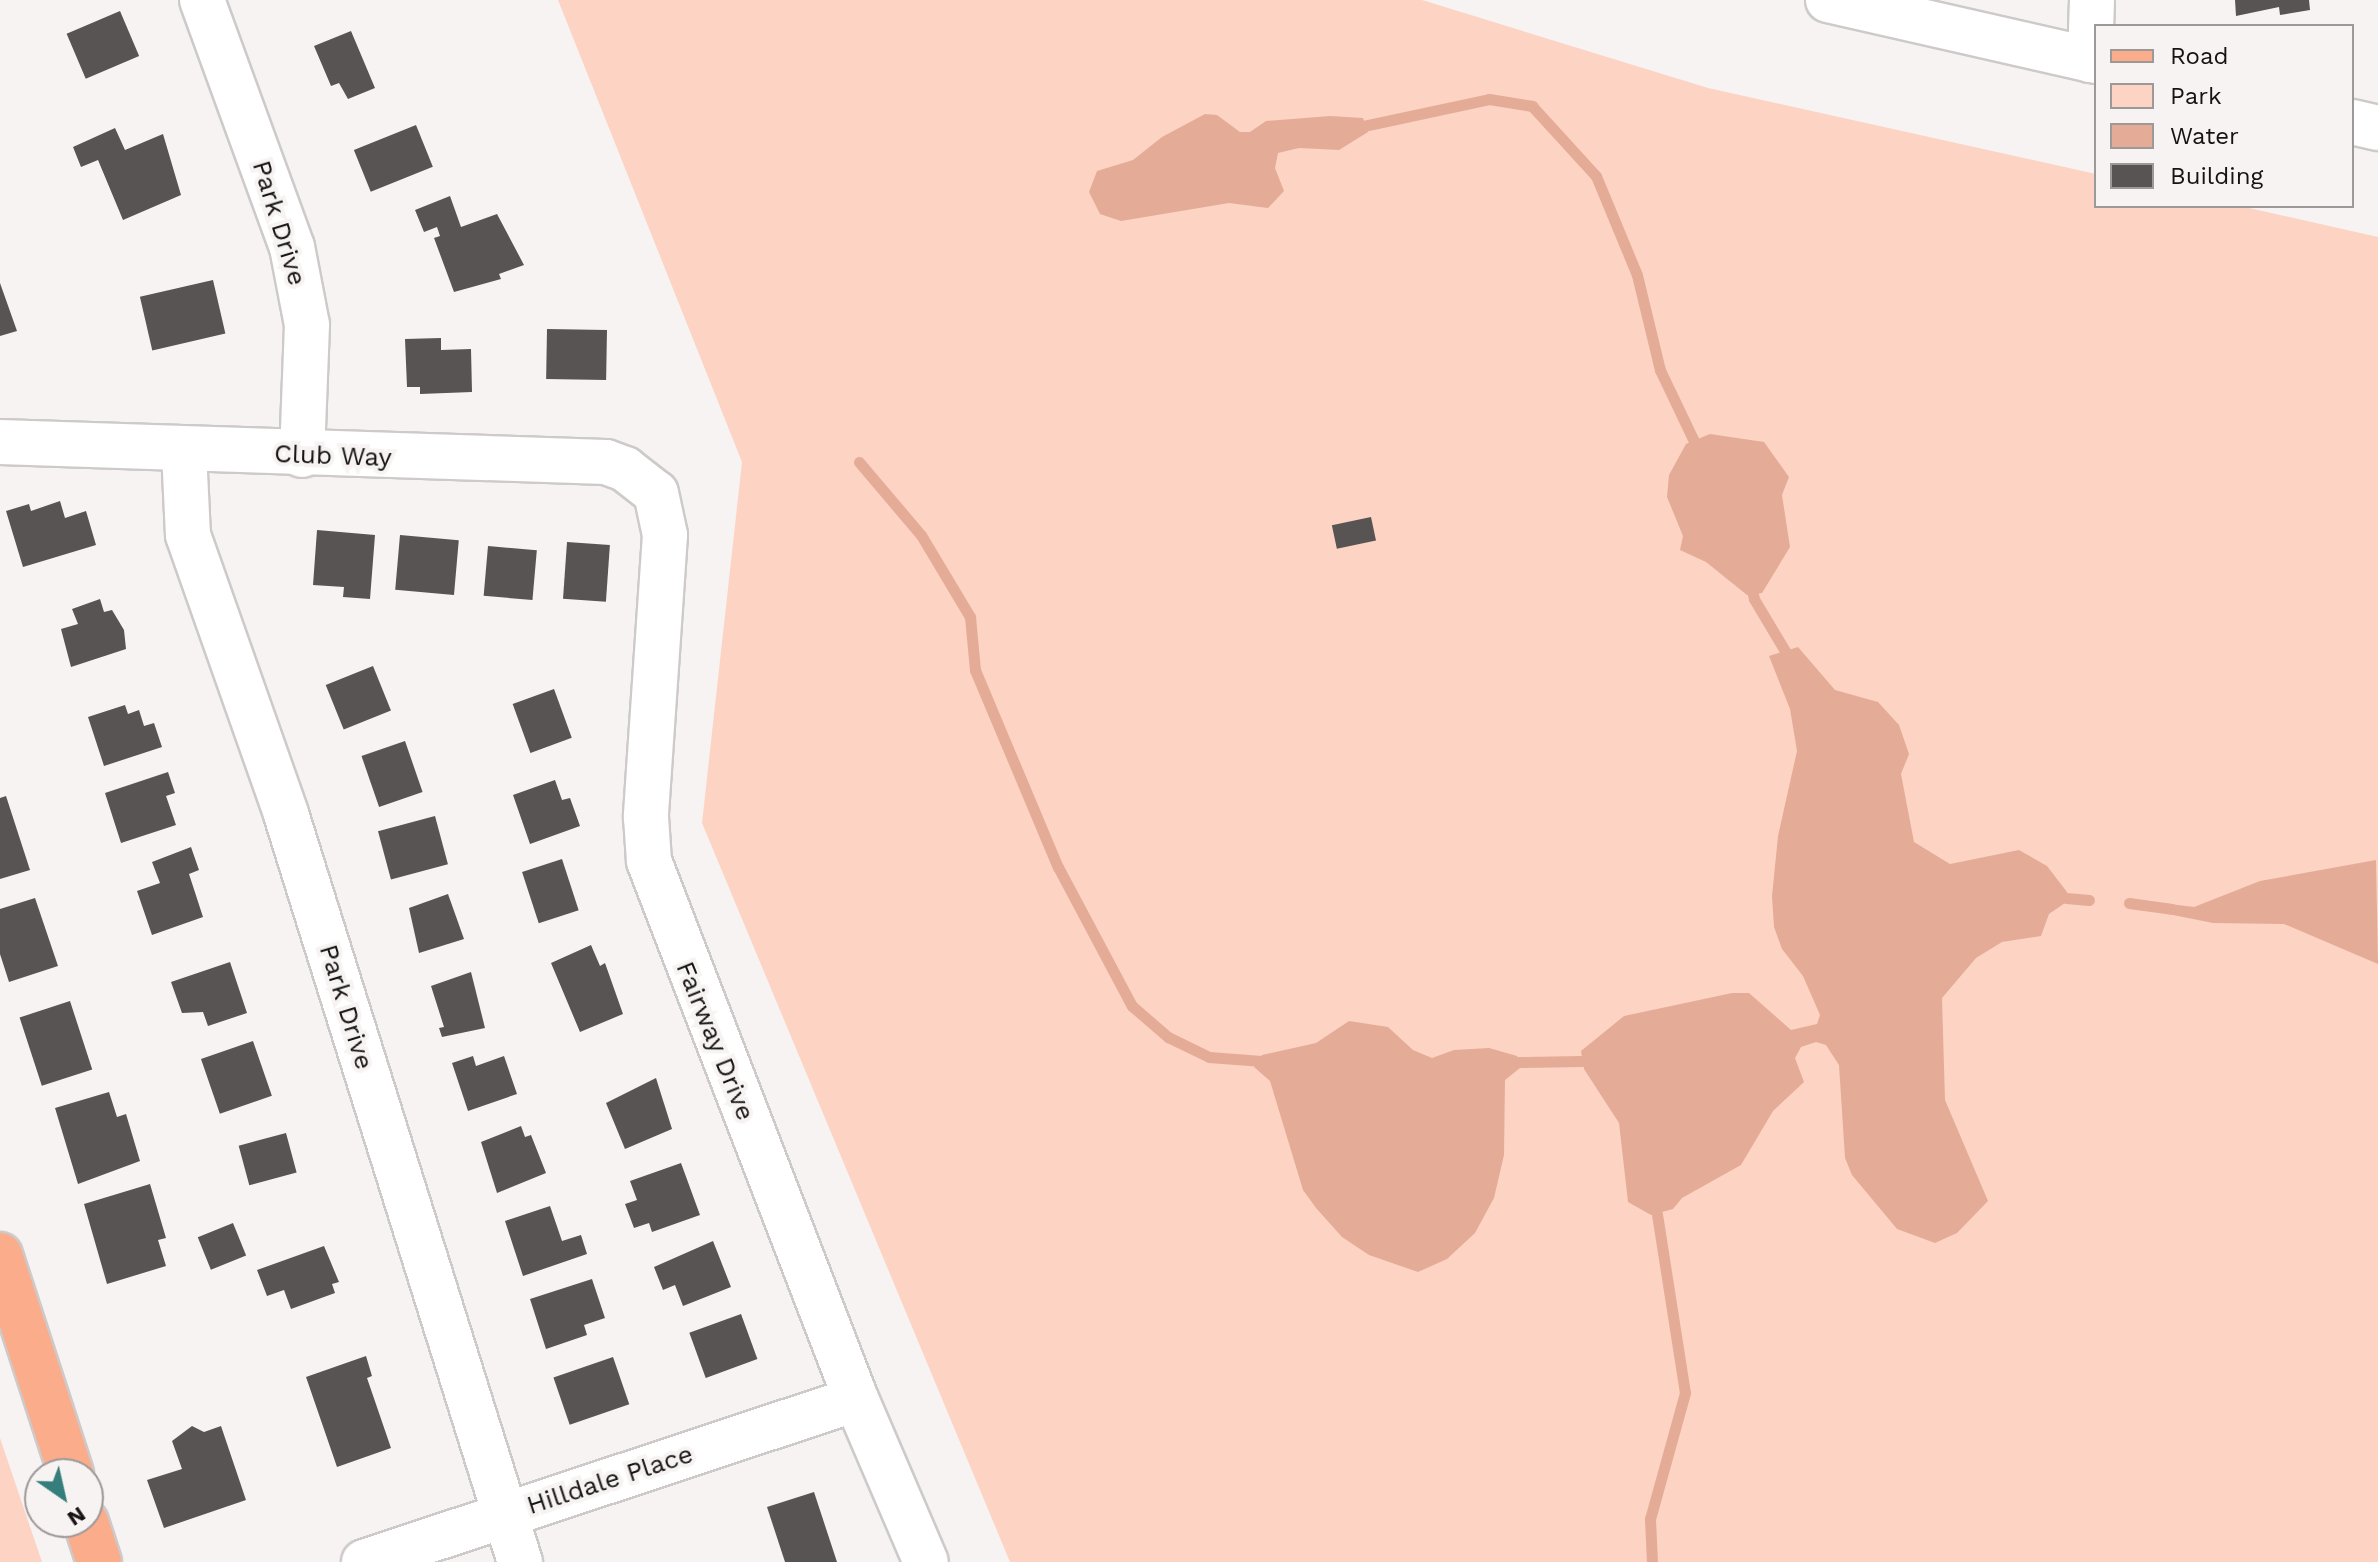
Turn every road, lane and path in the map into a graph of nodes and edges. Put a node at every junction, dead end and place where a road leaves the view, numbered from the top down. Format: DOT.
graph roads {
  1 [pos="202,0"];
  2 [pos="1828,0"];
  3 [pos="2092,0"];
  4 [pos="2093,60"];
  5 [pos="2354,122"];
  6 [pos="2378,128"];
  7 [pos="0,442"];
  8 [pos="184,451"];
  9 [pos="302,455"];
  10 [pos="656,493"];
  11 [pos="0,1255"];
  12 [pos="856,1399"];
  13 [pos="66,1458"];
  14 [pos="504,1514"];
  15 [pos="91,1538"];
  16 [pos="99,1562"];
  17 [pos="364,1562"];
  18 [pos="520,1562"];
  19 [pos="926,1562"];
  1 -- 9 [label="street, Park Drive"];
  2 -- 4 [label="street"];
  3 -- 4 [label="street"];
  5 -- 6 [label="street"];
  7 -- 8 [label="street, Club Way"];
  8 -- 9 [label="street, Club Way"];
  8 -- 14 [label="street, Park Drive"];
  9 -- 10 [label="street, Club Way"];
  10 -- 12 [label="street, Fairway Drive"];
  11 -- 13 [label="main road"];
  12 -- 14 [label="street, Hilldale Place"];
  12 -- 19 [label="street, Fairway Drive"];
  14 -- 17 [label="street, Hilldale Place"];
  14 -- 18 [label="street, Park Drive"];
  15 -- 16 [label="main road"];
}
